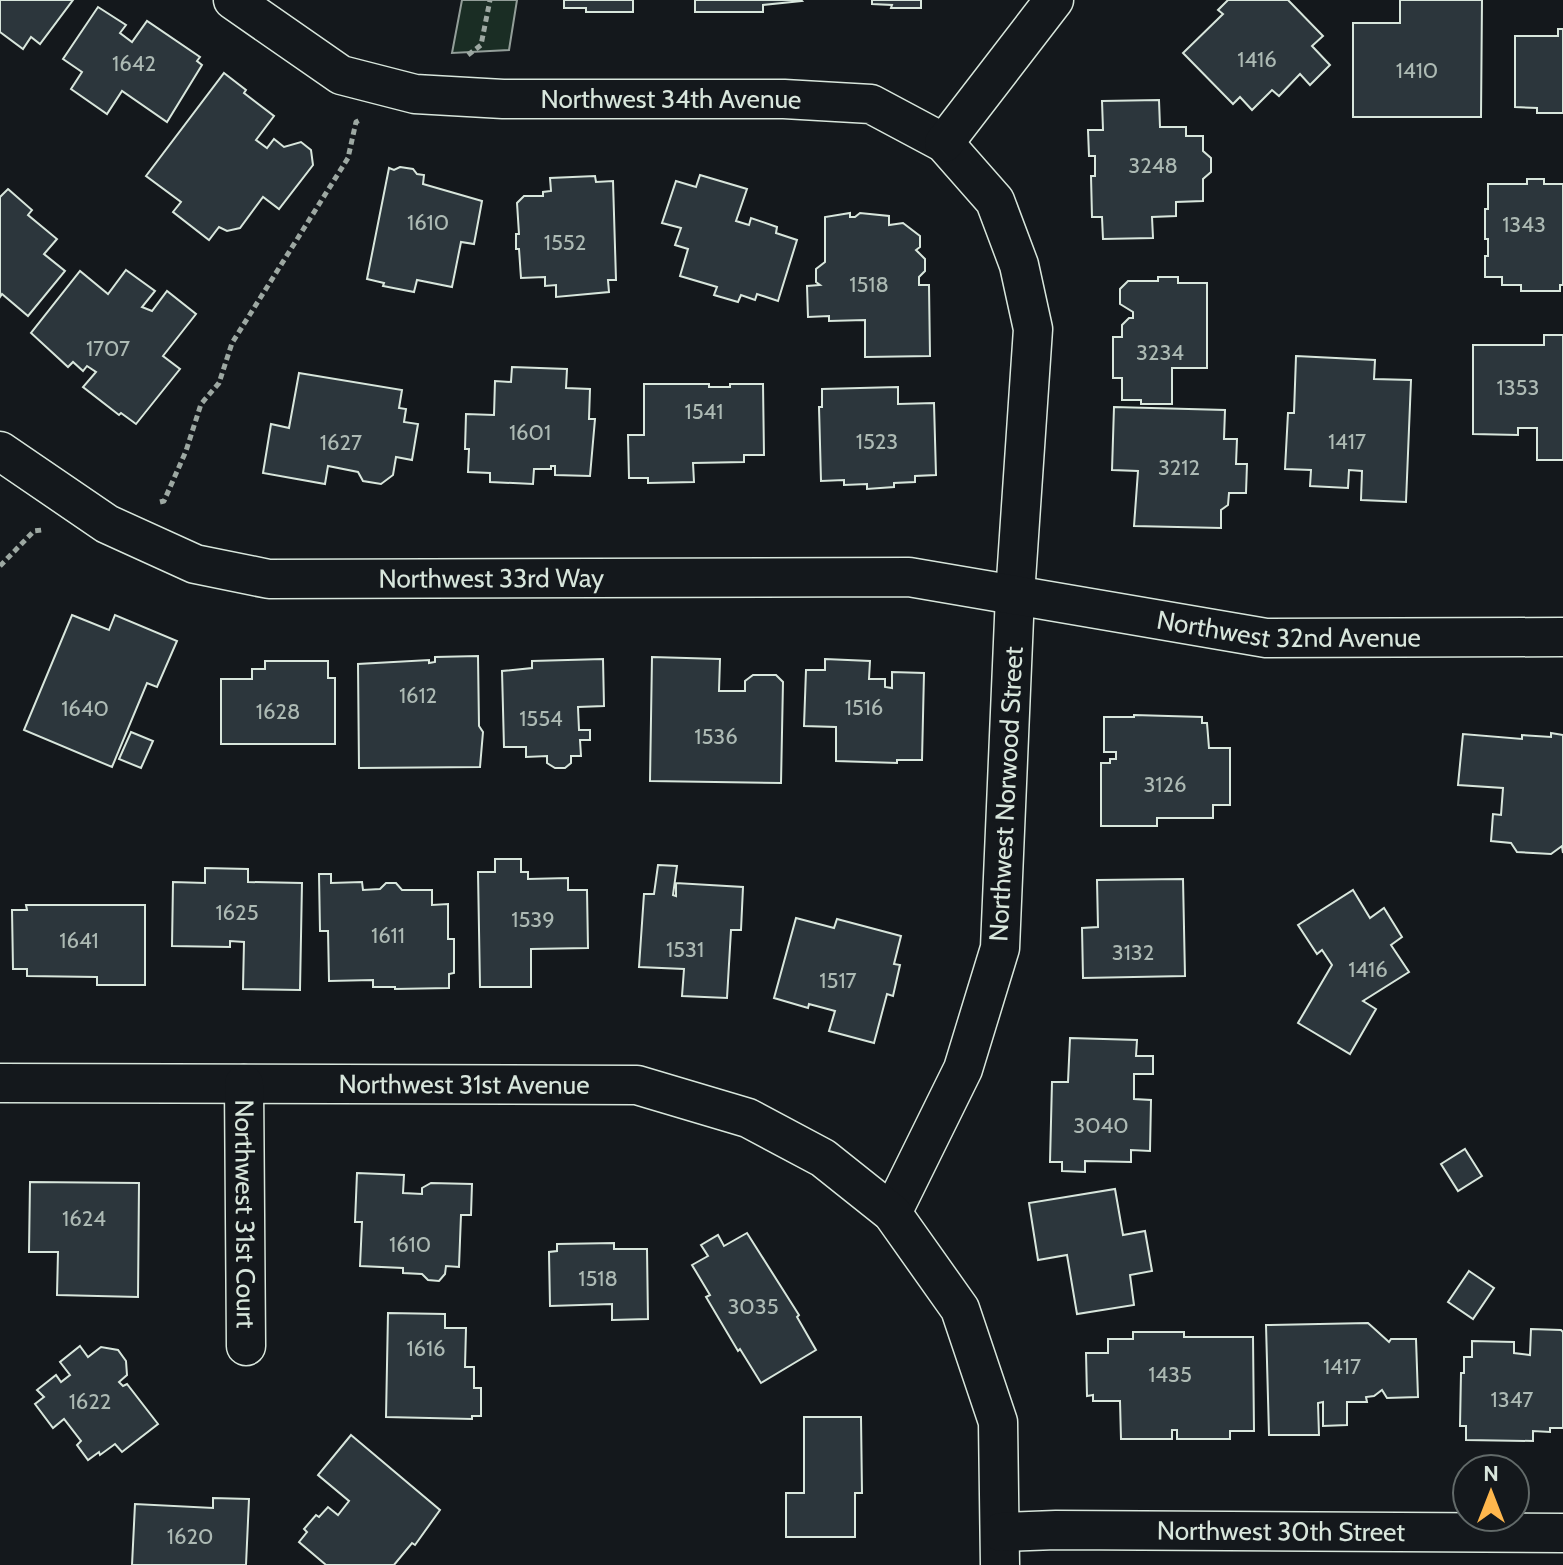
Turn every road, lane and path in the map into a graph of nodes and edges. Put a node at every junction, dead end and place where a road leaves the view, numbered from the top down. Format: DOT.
graph roads {
  1 [pos="233,0"];
  2 [pos="490,0"];
  3 [pos="1054,0"];
  4 [pos="415,94"];
  5 [pos="944,143"];
  6 [pos="0,451"];
  7 [pos="107,524"];
  8 [pos="0,566"];
  9 [pos="1015,595"];
  10 [pos="1563,637"];
  11 [pos="0,1083"];
  12 [pos="244,1084"];
  13 [pos="892,1213"];
  14 [pos="246,1346"];
  15 [pos="1563,1533"];
  16 [pos="1000,1549"];
  1 -- 4 [label="street, Northwest 34th Avenue"];
  2 -- 4 [label="path"];
  3 -- 5 [label="street"];
  4 -- 5 [label="street, Northwest 34th Avenue"];
  4 -- 7 [label="path"];
  5 -- 9 [label="street, Northwest Norwood Street"];
  6 -- 7 [label="street, Northwest 33rd Way"];
  7 -- 8 [label="path"];
  7 -- 9 [label="street, Northwest 33rd Way"];
  9 -- 10 [label="street, Northwest 32nd Avenue"];
  9 -- 13 [label="street, Northwest Norwood Street"];
  11 -- 12 [label="street, Northwest 31st Avenue"];
  12 -- 13 [label="street, Northwest 31st Avenue"];
  12 -- 14 [label="street, Northwest 31st Court"];
  13 -- 16 [label="street"];
  15 -- 16 [label="street, Northwest 30th Street"];
}
